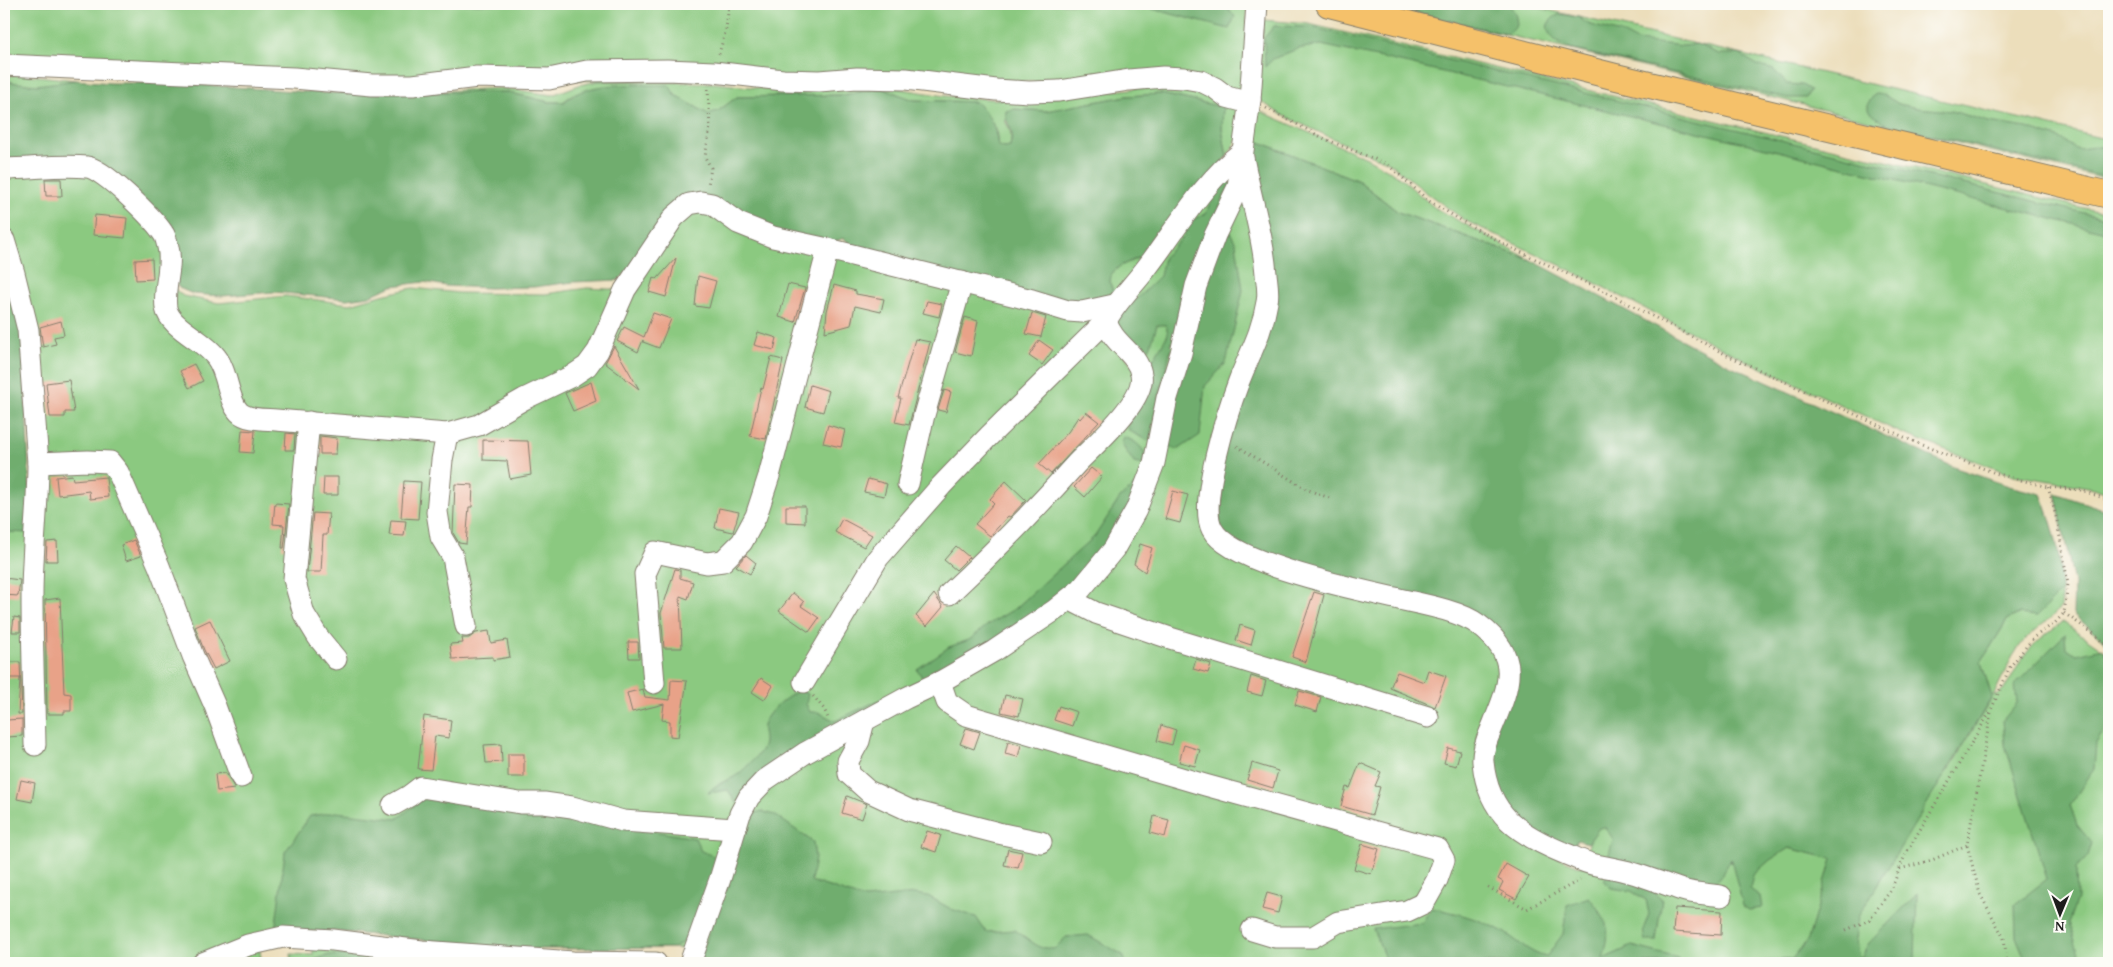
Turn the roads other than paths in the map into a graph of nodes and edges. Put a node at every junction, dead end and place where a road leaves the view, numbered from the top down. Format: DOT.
graph roads {
  1 [pos="1257,4"];
  2 [pos="1329,4"];
  3 [pos="4,65"];
  4 [pos="1250,100"];
  5 [pos="1242,152"];
  6 [pos="4,169"];
  7 [pos="2109,195"];
  8 [pos="4,240"];
  9 [pos="828,249"];
  10 [pos="962,282"];
  11 [pos="1110,313"];
  12 [pos="309,422"];
  13 [pos="447,434"];
  14 [pos="38,463"];
  15 [pos="908,484"];
  16 [pos="949,594"];
  17 [pos="1069,599"];
  18 [pos="466,626"];
  19 [pos="336,659"];
  20 [pos="804,682"];
  21 [pos="940,682"];
  22 [pos="654,683"];
  23 [pos="1428,717"];
  24 [pos="864,721"];
  25 [pos="35,745"];
  26 [pos="241,777"];
  27 [pos="394,805"];
  28 [pos="734,829"];
  29 [pos="1041,842"];
  30 [pos="1721,896"];
  31 [pos="1252,930"];
  32 [pos="202,963"];
  33 [pos="656,963"];
  34 [pos="690,963"];
  1 -- 4 [label="lane"];
  2 -- 7 [label="main road"];
  3 -- 4 [label="lane"];
  4 -- 5 [label="lane"];
  5 -- 11 [label="lane"];
  5 -- 17 [label="lane"];
  5 -- 30 [label="lane"];
  6 -- 12 [label="lane"];
  8 -- 14 [label="lane"];
  9 -- 10 [label="lane"];
  9 -- 13 [label="lane"];
  9 -- 22 [label="lane"];
  10 -- 11 [label="lane"];
  10 -- 15 [label="lane"];
  11 -- 16 [label="lane"];
  11 -- 20 [label="lane"];
  12 -- 13 [label="lane"];
  12 -- 19 [label="lane"];
  13 -- 18 [label="lane"];
  14 -- 25 [label="lane"];
  14 -- 26 [label="lane"];
  17 -- 21 [label="lane"];
  17 -- 23 [label="lane"];
  21 -- 24 [label="lane"];
  21 -- 31 [label="lane"];
  24 -- 28 [label="lane"];
  24 -- 29 [label="lane"];
  27 -- 28 [label="lane"];
  28 -- 34 [label="lane"];
  32 -- 33 [label="lane"];
}
